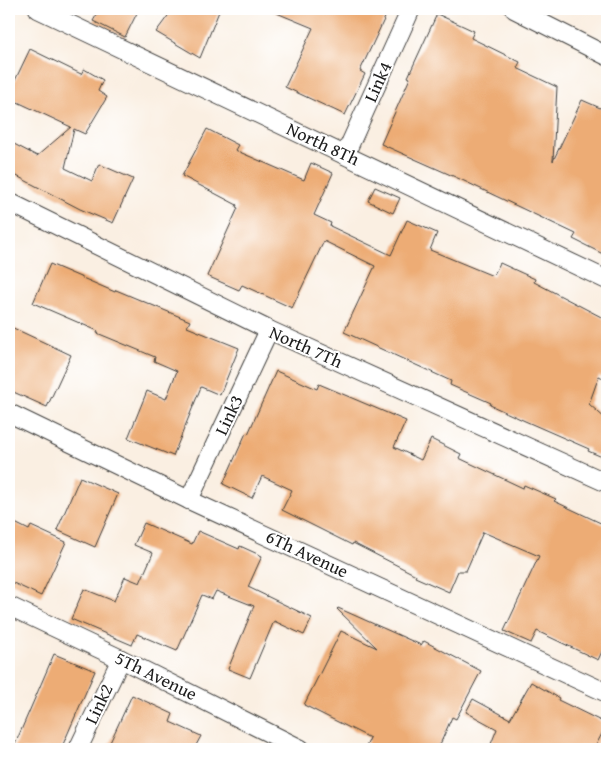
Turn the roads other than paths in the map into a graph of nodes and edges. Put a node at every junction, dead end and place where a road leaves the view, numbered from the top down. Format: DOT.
graph roads {
  1 [pos="38,9"];
  2 [pos="411,9"];
  3 [pos="514,9"];
  4 [pos="607,56"];
  5 [pos="345,155"];
  6 [pos="9,202"];
  7 [pos="607,280"];
  8 [pos="269,330"];
  9 [pos="9,413"];
  10 [pos="607,483"];
  11 [pos="189,500"];
  12 [pos="9,606"];
  13 [pos="121,659"];
  14 [pos="607,693"];
  15 [pos="78,749"];
  16 [pos="301,749"];
  1 -- 5 [label="street, North 8Th"];
  2 -- 5 [label="street, Link4"];
  3 -- 4 [label="street"];
  5 -- 7 [label="street, North 8Th"];
  6 -- 8 [label="street, North 7Th"];
  8 -- 10 [label="street, North 7Th"];
  8 -- 11 [label="street, Link3"];
  9 -- 11 [label="street, 6Th Avenue"];
  11 -- 14 [label="street, 6Th Avenue"];
  12 -- 13 [label="street, 5Th Avenue"];
  13 -- 15 [label="street, Link2"];
  13 -- 16 [label="street, 5Th Avenue"];
}
